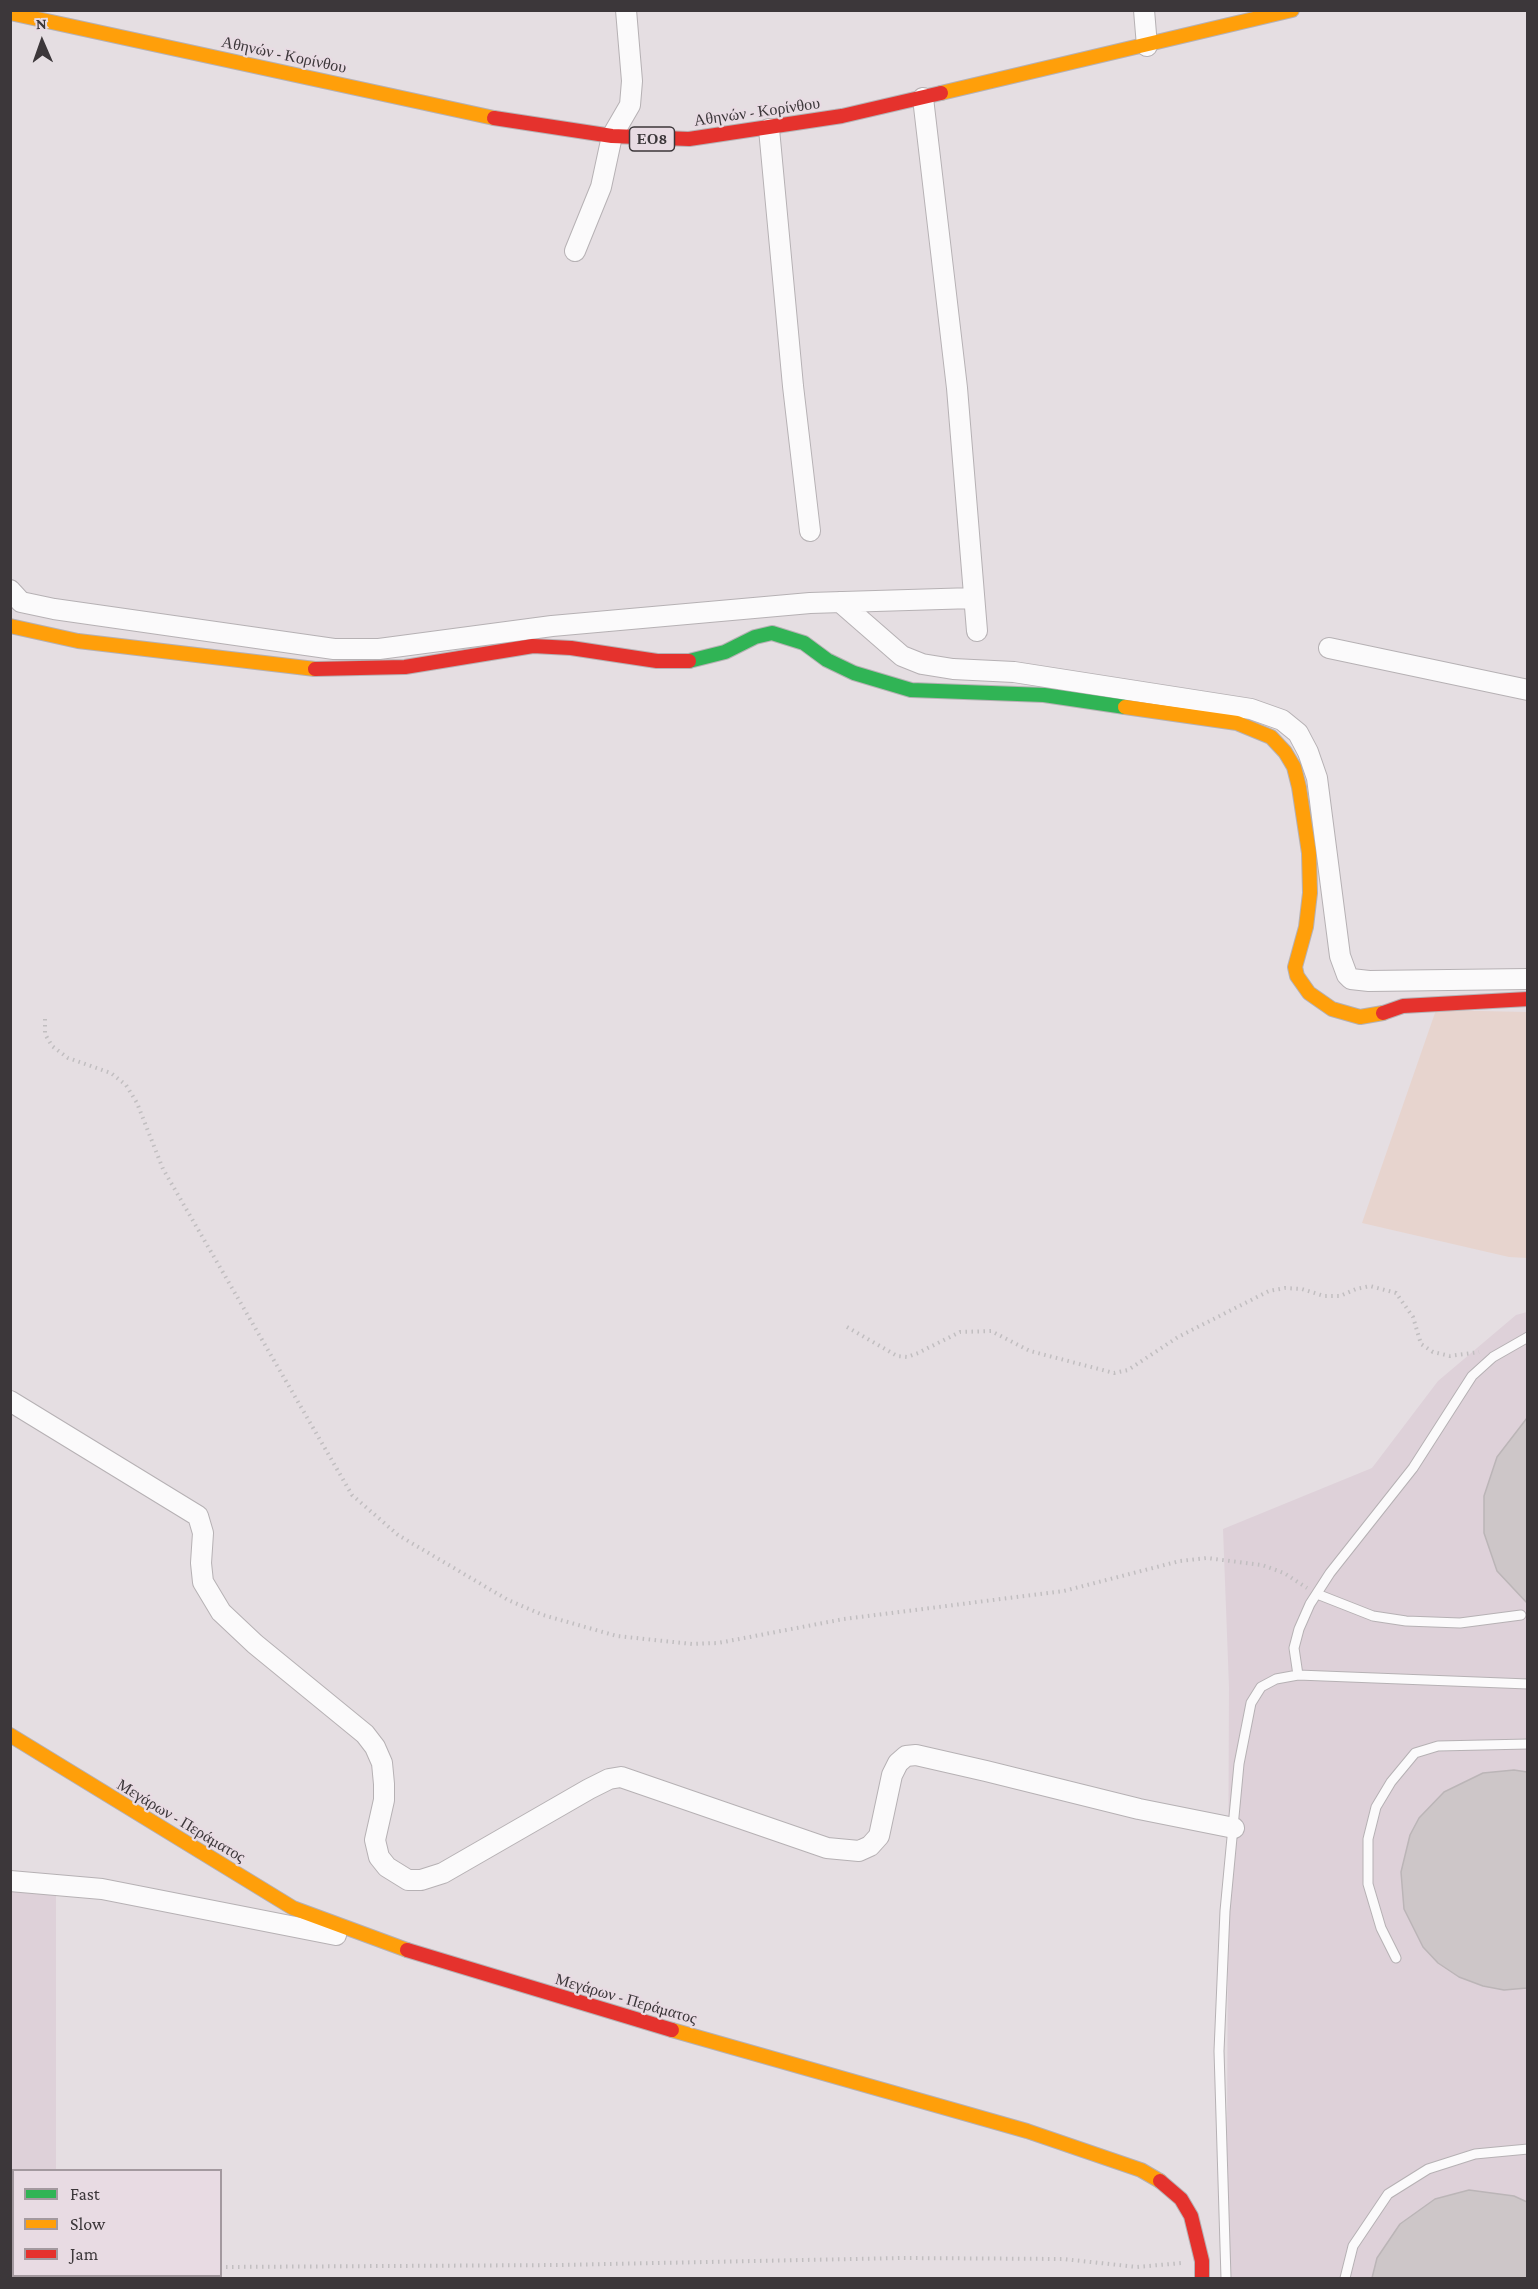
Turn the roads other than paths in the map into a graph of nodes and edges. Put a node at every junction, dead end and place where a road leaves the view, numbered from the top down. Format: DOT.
graph roads {
  1 [pos="626,10"];
  2 [pos="1144,10"];
  3 [pos="1292,10"];
  4 [pos="10,13"];
  5 [pos="1148,46"];
  6 [pos="923,98"];
  7 [pos="769,129"];
  8 [pos="612,136"];
  9 [pos="575,251"];
  10 [pos="810,531"];
  11 [pos="10,590"];
  12 [pos="974,598"];
  13 [pos="840,602"];
  14 [pos="10,626"];
  15 [pos="977,631"];
  16 [pos="1329,648"];
  17 [pos="1527,690"];
  18 [pos="1527,979"];
  19 [pos="1527,999"];
  20 [pos="1527,1337"];
  21 [pos="10,1401"];
  22 [pos="1317,1594"];
  23 [pos="1521,1615"];
  24 [pos="1298,1675"];
  25 [pos="1527,1684"];
  26 [pos="10,1735"];
  27 [pos="1527,1744"];
  28 [pos="1234,1828"];
  29 [pos="10,1881"];
  30 [pos="394,1946"];
  31 [pos="1396,1958"];
  32 [pos="1527,2149"];
  33 [pos="1202,2278"];
  34 [pos="1226,2278"];
  35 [pos="1345,2278"];
  1 -- 8 [label="street"];
  2 -- 5 [label="street"];
  3 -- 5 [label="main road, Αθηνών - Κορίνθου / ΕΟ8"];
  4 -- 8 [label="main road, Αθηνών - Κορίνθου / ΕΟ8"];
  5 -- 6 [label="main road, Αθηνών - Κορίνθου / ΕΟ8"];
  6 -- 7 [label="main road, Αθηνών - Κορίνθου / ΕΟ8"];
  6 -- 12 [label="street"];
  7 -- 8 [label="main road, Αθηνών - Κορίνθου / ΕΟ8"];
  7 -- 10 [label="street"];
  8 -- 9 [label="street"];
  11 -- 13 [label="street"];
  12 -- 13 [label="street"];
  12 -- 15 [label="street"];
  13 -- 18 [label="street"];
  14 -- 19 [label="main road"];
  16 -- 17 [label="street"];
  20 -- 22 [label="lane"];
  21 -- 28 [label="street"];
  22 -- 23 [label="lane"];
  22 -- 24 [label="lane"];
  24 -- 25 [label="lane"];
  24 -- 28 [label="lane"];
  26 -- 30 [label="main road, Μεγάρων - Περάματος"];
  27 -- 31 [label="lane"];
  28 -- 34 [label="lane"];
  29 -- 30 [label="street"];
  30 -- 33 [label="main road, Μεγάρων - Περάματος"];
  32 -- 35 [label="lane"];
}
